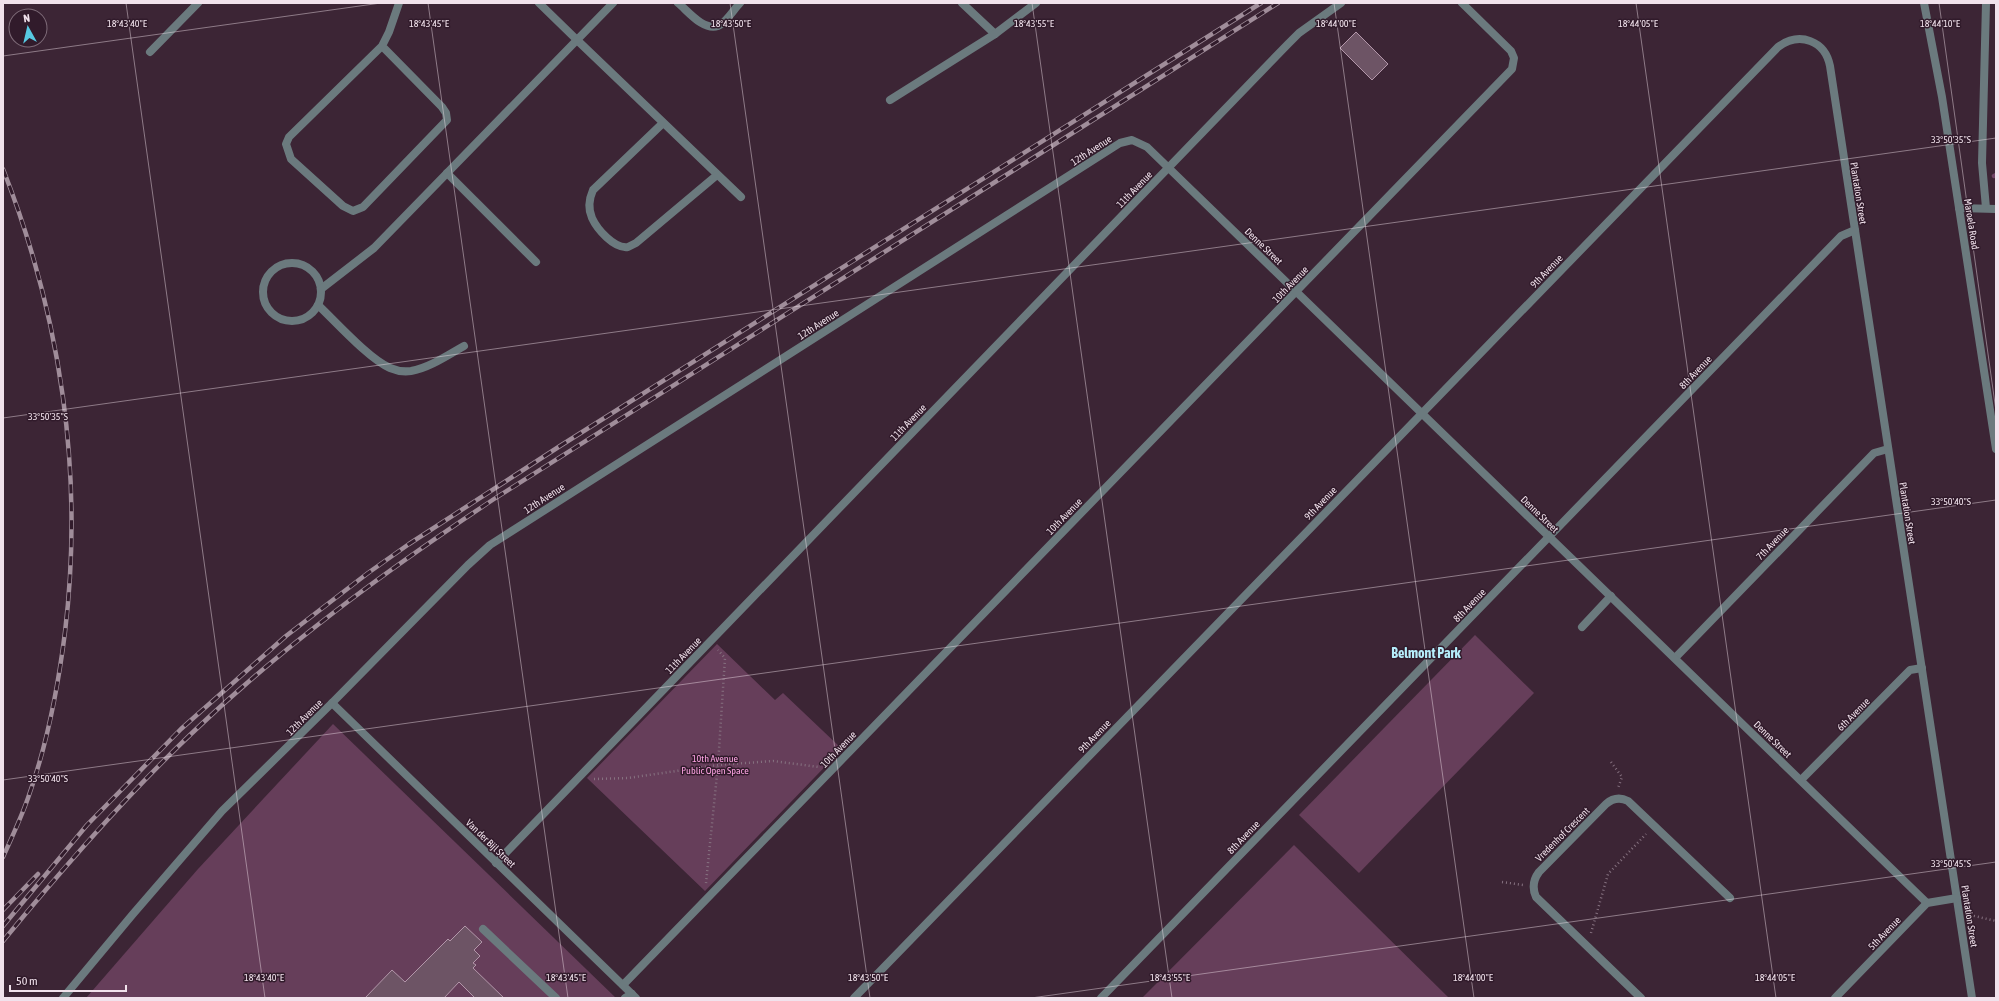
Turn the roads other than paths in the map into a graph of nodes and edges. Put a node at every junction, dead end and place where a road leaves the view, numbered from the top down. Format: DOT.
graph roads {
  1 [pos="198,3"];
  2 [pos="399,3"];
  3 [pos="539,3"];
  4 [pos="613,3"];
  5 [pos="678,3"];
  6 [pos="740,3"];
  7 [pos="962,3"];
  8 [pos="1036,3"];
  9 [pos="1341,3"];
  10 [pos="1462,3"];
  11 [pos="1924,3"];
  12 [pos="1986,3"];
  13 [pos="995,34"];
  14 [pos="577,40"];
  15 [pos="1808,40"];
  16 [pos="382,46"];
  17 [pos="150,52"];
  18 [pos="890,100"];
  19 [pos="663,123"];
  20 [pos="1137,141"];
  21 [pos="1168,168"];
  22 [pos="447,173"];
  23 [pos="717,175"];
  24 [pos="741,197"];
  25 [pos="1959,208"];
  26 [pos="1986,208"];
  27 [pos="1996,209"];
  28 [pos="1855,230"];
  29 [pos="536,262"];
  30 [pos="321,289"];
  31 [pos="1296,291"];
  32 [pos="318,305"];
  33 [pos="464,346"];
  34 [pos="1422,413"];
  35 [pos="1888,449"];
  36 [pos="1996,449"];
  37 [pos="1549,536"];
  38 [pos="1611,596"];
  39 [pos="1582,627"];
  40 [pos="1675,658"];
  41 [pos="1922,668"];
  42 [pos="332,703"];
  43 [pos="1801,780"];
  44 [pos="496,863"];
  45 [pos="1730,898"];
  46 [pos="1957,898"];
  47 [pos="1927,902"];
  48 [pos="483,929"];
  49 [pos="623,985"];
  50 [pos="631,997"];
  51 [pos="63,998"];
  52 [pos="556,998"];
  53 [pos="854,998"];
  54 [pos="1101,998"];
  55 [pos="1641,998"];
  56 [pos="1835,998"];
  57 [pos="1972,998"];
  1 -- 17 [label="street"];
  2 -- 16 [label="street"];
  3 -- 14 [label="street"];
  4 -- 14 [label="street"];
  5 -- 6 [label="street"];
  7 -- 13 [label="street"];
  8 -- 13 [label="street"];
  9 -- 21 [label="street, 11th Avenue"];
  10 -- 31 [label="street, 10th Avenue"];
  11 -- 25 [label="street, Maroela Road"];
  12 -- 26 [label="street"];
  13 -- 18 [label="street"];
  14 -- 19 [label="street"];
  14 -- 22 [label="street"];
  15 -- 28 [label="street, Plantation Street"];
  15 -- 34 [label="street, 9th Avenue"];
  16 -- 16 [label="street"];
  19 -- 23 [label="street"];
  19 -- 23 [label="street"];
  20 -- 21 [label="street, Denne Street"];
  20 -- 42 [label="street, 12th Avenue"];
  21 -- 31 [label="street, Denne Street"];
  21 -- 44 [label="street, 11th Avenue"];
  22 -- 29 [label="street"];
  22 -- 30 [label="street"];
  23 -- 24 [label="street"];
  25 -- 26 [label="street"];
  25 -- 36 [label="street, Maroela Road"];
  26 -- 27 [label="street"];
  28 -- 35 [label="street, Plantation Street"];
  28 -- 37 [label="street, 8th Avenue"];
  30 -- 32 [label="street"];
  30 -- 32 [label="street"];
  31 -- 34 [label="street, Denne Street"];
  31 -- 49 [label="street, 10th Avenue"];
  32 -- 33 [label="street"];
  34 -- 37 [label="street, Denne Street"];
  34 -- 53 [label="street, 9th Avenue"];
  35 -- 40 [label="street, 7th Avenue"];
  35 -- 41 [label="street, Plantation Street"];
  37 -- 38 [label="street, Denne Street"];
  37 -- 54 [label="street, 8th Avenue"];
  38 -- 39 [label="street"];
  38 -- 40 [label="street, Denne Street"];
  40 -- 43 [label="street, Denne Street"];
  41 -- 43 [label="street, 6th Avenue"];
  41 -- 46 [label="street, Plantation Street"];
  42 -- 44 [label="street, Van der Bijl Street"];
  42 -- 51 [label="street, 12th Avenue"];
  43 -- 47 [label="street, Denne Street"];
  44 -- 49 [label="street, Van der Bijl Street"];
  45 -- 55 [label="street, Vredenhof Crescent"];
  46 -- 47 [label="street"];
  46 -- 57 [label="street, Plantation Street"];
  47 -- 56 [label="street, 5th Avenue"];
  48 -- 52 [label="street"];
  49 -- 50 [label="street, Van der Bijl Street"];
}
